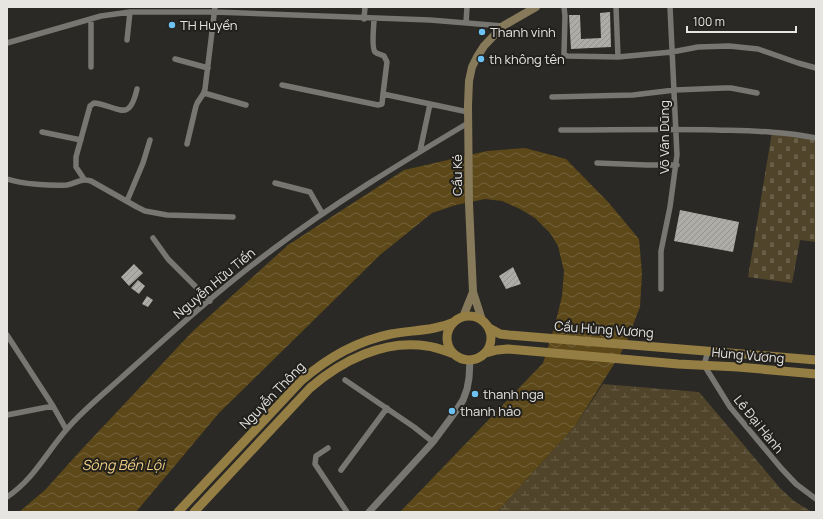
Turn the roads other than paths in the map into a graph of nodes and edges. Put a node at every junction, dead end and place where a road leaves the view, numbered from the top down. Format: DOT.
graph roads {
  1 [pos="365,7"];
  2 [pos="467,7"];
  3 [pos="536,7"];
  4 [pos="564,7"];
  5 [pos="616,7"];
  6 [pos="670,7"];
  7 [pos="215,9"];
  8 [pos="130,12"];
  9 [pos="91,19"];
  10 [pos="364,19"];
  11 [pos="374,19"];
  12 [pos="466,23"];
  13 [pos="504,26"];
  14 [pos="127,40"];
  15 [pos="7,43"];
  16 [pos="672,52"];
  17 [pos="618,57"];
  18 [pos="175,59"];
  19 [pos="91,67"];
  20 [pos="208,68"];
  21 [pos="816,68"];
  22 [pos="282,85"];
  23 [pos="137,90"];
  24 [pos="675,90"];
  25 [pos="757,93"];
  26 [pos="204,94"];
  27 [pos="383,94"];
  28 [pos="552,97"];
  29 [pos="430,104"];
  30 [pos="246,105"];
  31 [pos="468,112"];
  32 [pos="468,123"];
  33 [pos="677,129"];
  34 [pos="561,130"];
  35 [pos="42,132"];
  36 [pos="816,138"];
  37 [pos="80,140"];
  38 [pos="150,140"];
  39 [pos="187,144"];
  40 [pos="420,151"];
  41 [pos="597,163"];
  42 [pos="677,165"];
  43 [pos="7,179"];
  44 [pos="84,179"];
  45 [pos="275,183"];
  46 [pos="127,201"];
  47 [pos="322,213"];
  48 [pos="232,217"];
  49 [pos="153,238"];
  50 [pos="661,289"];
  51 [pos="473,292"];
  52 [pos="210,300"];
  53 [pos="463,317"];
  54 [pos="482,320"];
  55 [pos="454,322"];
  56 [pos="489,328"];
  57 [pos="7,335"];
  58 [pos="678,348"];
  59 [pos="708,351"];
  60 [pos="486,353"];
  61 [pos="454,354"];
  62 [pos="470,360"];
  63 [pos="816,360"];
  64 [pos="704,365"];
  65 [pos="816,374"];
  66 [pos="345,380"];
  67 [pos="53,406"];
  68 [pos="387,408"];
  69 [pos="7,415"];
  70 [pos="66,429"];
  71 [pos="433,442"];
  72 [pos="328,448"];
  73 [pos="341,470"];
  74 [pos="7,497"];
  75 [pos="816,498"];
  76 [pos="178,512"];
  77 [pos="194,512"];
  78 [pos="347,512"];
  79 [pos="369,512"];
  1 -- 10 [label="street"];
  2 -- 12 [label="street"];
  3 -- 13 [label="main road, Cầu Ké"];
  4 -- 17 [label="street"];
  5 -- 17 [label="street"];
  6 -- 16 [label="street, Võ Văn Dũng"];
  7 -- 8 [label="street"];
  7 -- 10 [label="street"];
  7 -- 20 [label="street"];
  8 -- 9 [label="street"];
  8 -- 14 [label="street"];
  9 -- 15 [label="street"];
  9 -- 19 [label="street"];
  10 -- 11 [label="street"];
  11 -- 12 [label="street"];
  11 -- 27 [label="street"];
  12 -- 13 [label="street"];
  13 -- 31 [label="main road, Cầu Ké"];
  16 -- 17 [label="street"];
  16 -- 21 [label="street"];
  16 -- 24 [label="street, Võ Văn Dũng"];
  18 -- 20 [label="street"];
  20 -- 26 [label="street"];
  22 -- 27 [label="street"];
  23 -- 37 [label="street"];
  24 -- 25 [label="street"];
  24 -- 28 [label="street"];
  24 -- 33 [label="street, Võ Văn Dũng"];
  26 -- 30 [label="street"];
  26 -- 39 [label="street"];
  27 -- 29 [label="street"];
  29 -- 31 [label="street"];
  29 -- 40 [label="street"];
  31 -- 32 [label="main road, Cầu Ké"];
  32 -- 40 [label="street, Nguyễn Hữu Tiến"];
  32 -- 51 [label="main road, Cầu Ké"];
  33 -- 34 [label="street"];
  33 -- 36 [label="street"];
  33 -- 42 [label="street, Võ Văn Dũng"];
  35 -- 37 [label="street"];
  37 -- 44 [label="street"];
  38 -- 46 [label="street"];
  40 -- 47 [label="street, Nguyễn Hữu Tiến"];
  41 -- 42 [label="street"];
  42 -- 50 [label="street, Võ Văn Dũng"];
  43 -- 44 [label="street"];
  44 -- 46 [label="street"];
  45 -- 47 [label="street"];
  46 -- 48 [label="street"];
  47 -- 52 [label="street, Nguyễn Hữu Tiến"];
  49 -- 52 [label="street"];
  51 -- 53 [label="main road"];
  51 -- 54 [label="main road"];
  52 -- 70 [label="street, Nguyễn Hữu Tiến"];
  53 -- 54 [label="main road"];
  53 -- 55 [label="main road"];
  54 -- 56 [label="main road"];
  55 -- 61 [label="main road"];
  55 -- 76 [label="main road, Nguyễn Thông"];
  56 -- 58 [label="main road, Cầu Hùng Vương"];
  56 -- 60 [label="main road"];
  57 -- 67 [label="street"];
  58 -- 59 [label="main road, Hùng Vương"];
  59 -- 63 [label="main road, Hùng Vương"];
  59 -- 64 [label="street"];
  60 -- 62 [label="main road"];
  60 -- 64 [label="main road, Hùng Vương"];
  61 -- 62 [label="main road"];
  61 -- 77 [label="main road, Nguyễn Thông"];
  62 -- 71 [label="street"];
  64 -- 65 [label="main road, Hùng Vương"];
  64 -- 75 [label="street, Lê Đại Hành"];
  66 -- 68 [label="street"];
  67 -- 69 [label="street"];
  67 -- 70 [label="street"];
  68 -- 71 [label="street"];
  68 -- 73 [label="street"];
  70 -- 74 [label="street, Nguyễn Hữu Tiến"];
  71 -- 79 [label="street"];
  72 -- 78 [label="street"];
}
